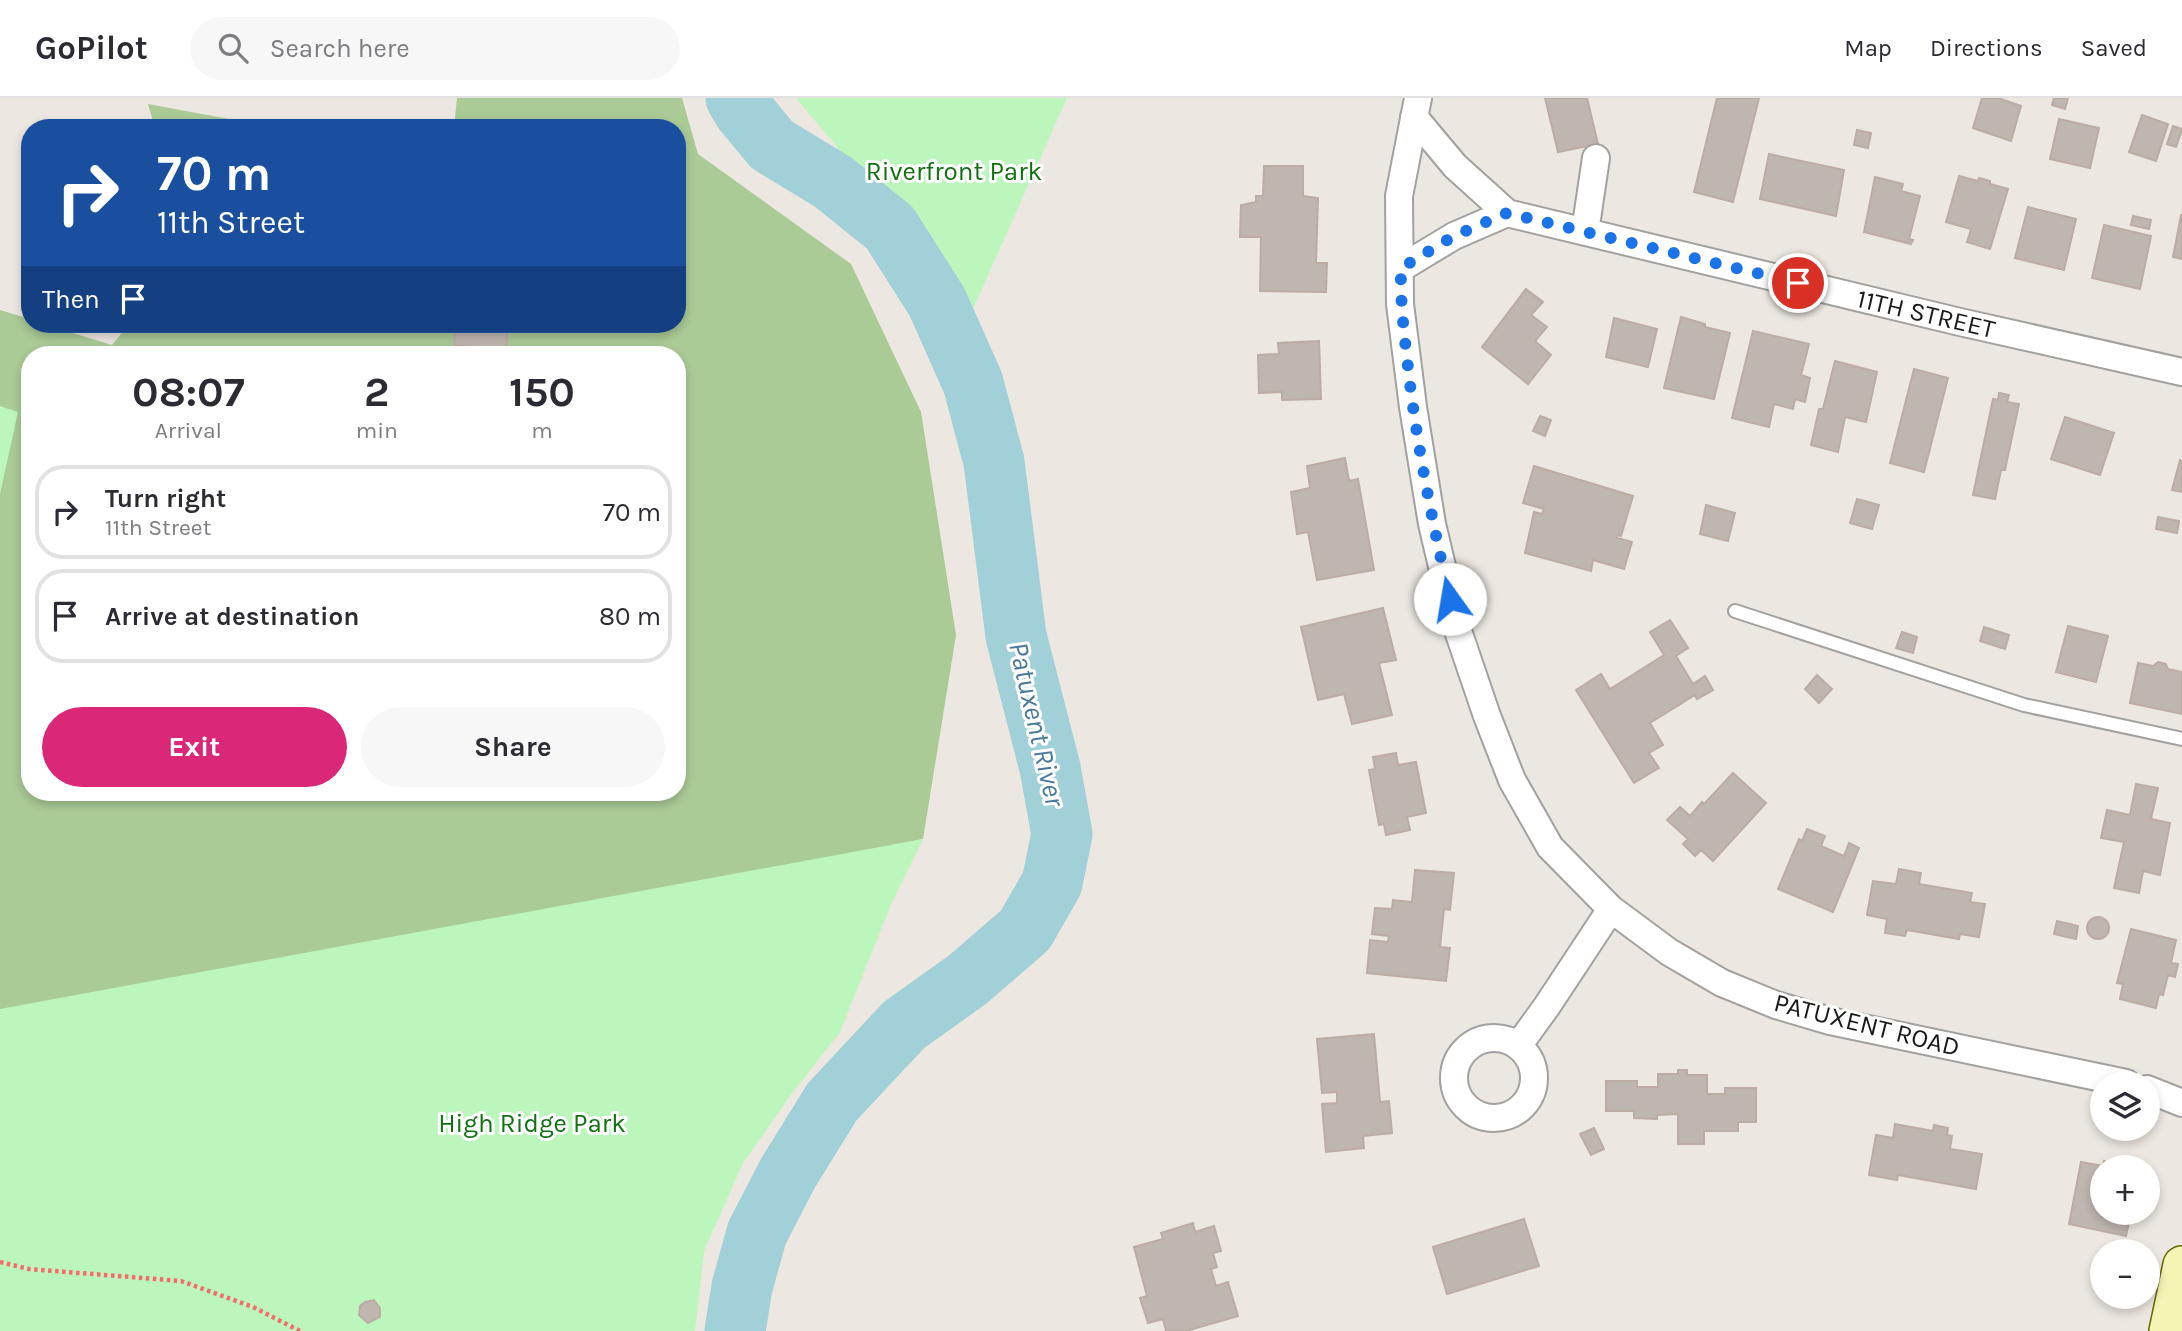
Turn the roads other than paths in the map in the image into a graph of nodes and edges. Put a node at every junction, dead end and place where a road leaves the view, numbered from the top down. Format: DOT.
graph roads {
  1 [pos="1416,108"];
  2 [pos="1596,158"];
  3 [pos="1507,213"];
  4 [pos="1585,232"];
  5 [pos="1401,268"];
  6 [pos="2182,372"];
  7 [pos="1735,611"];
  8 [pos="2182,739"];
  9 [pos="1611,909"];
  10 [pos="1518,1046"];
  11 [pos="2090,1075"];
  12 [pos="2160,1094"];
  13 [pos="2182,1103"];
  14 [pos="2182,1265"];
  15 [pos="2168,1331"];
  1 -- 3 [label="street, 11TH STREET"];
  1 -- 5 [label="street, PATUXENT ROAD"];
  2 -- 4 [label="street"];
  3 -- 4 [label="street, 11TH STREET"];
  3 -- 5 [label="street"];
  4 -- 6 [label="street, 11TH STREET"];
  5 -- 9 [label="street, PATUXENT ROAD"];
  7 -- 8 [label="lane"];
  9 -- 10 [label="street"];
  9 -- 11 [label="street, PATUXENT ROAD"];
  12 -- 13 [label="street"];
  14 -- 15 [label="street"];
}
